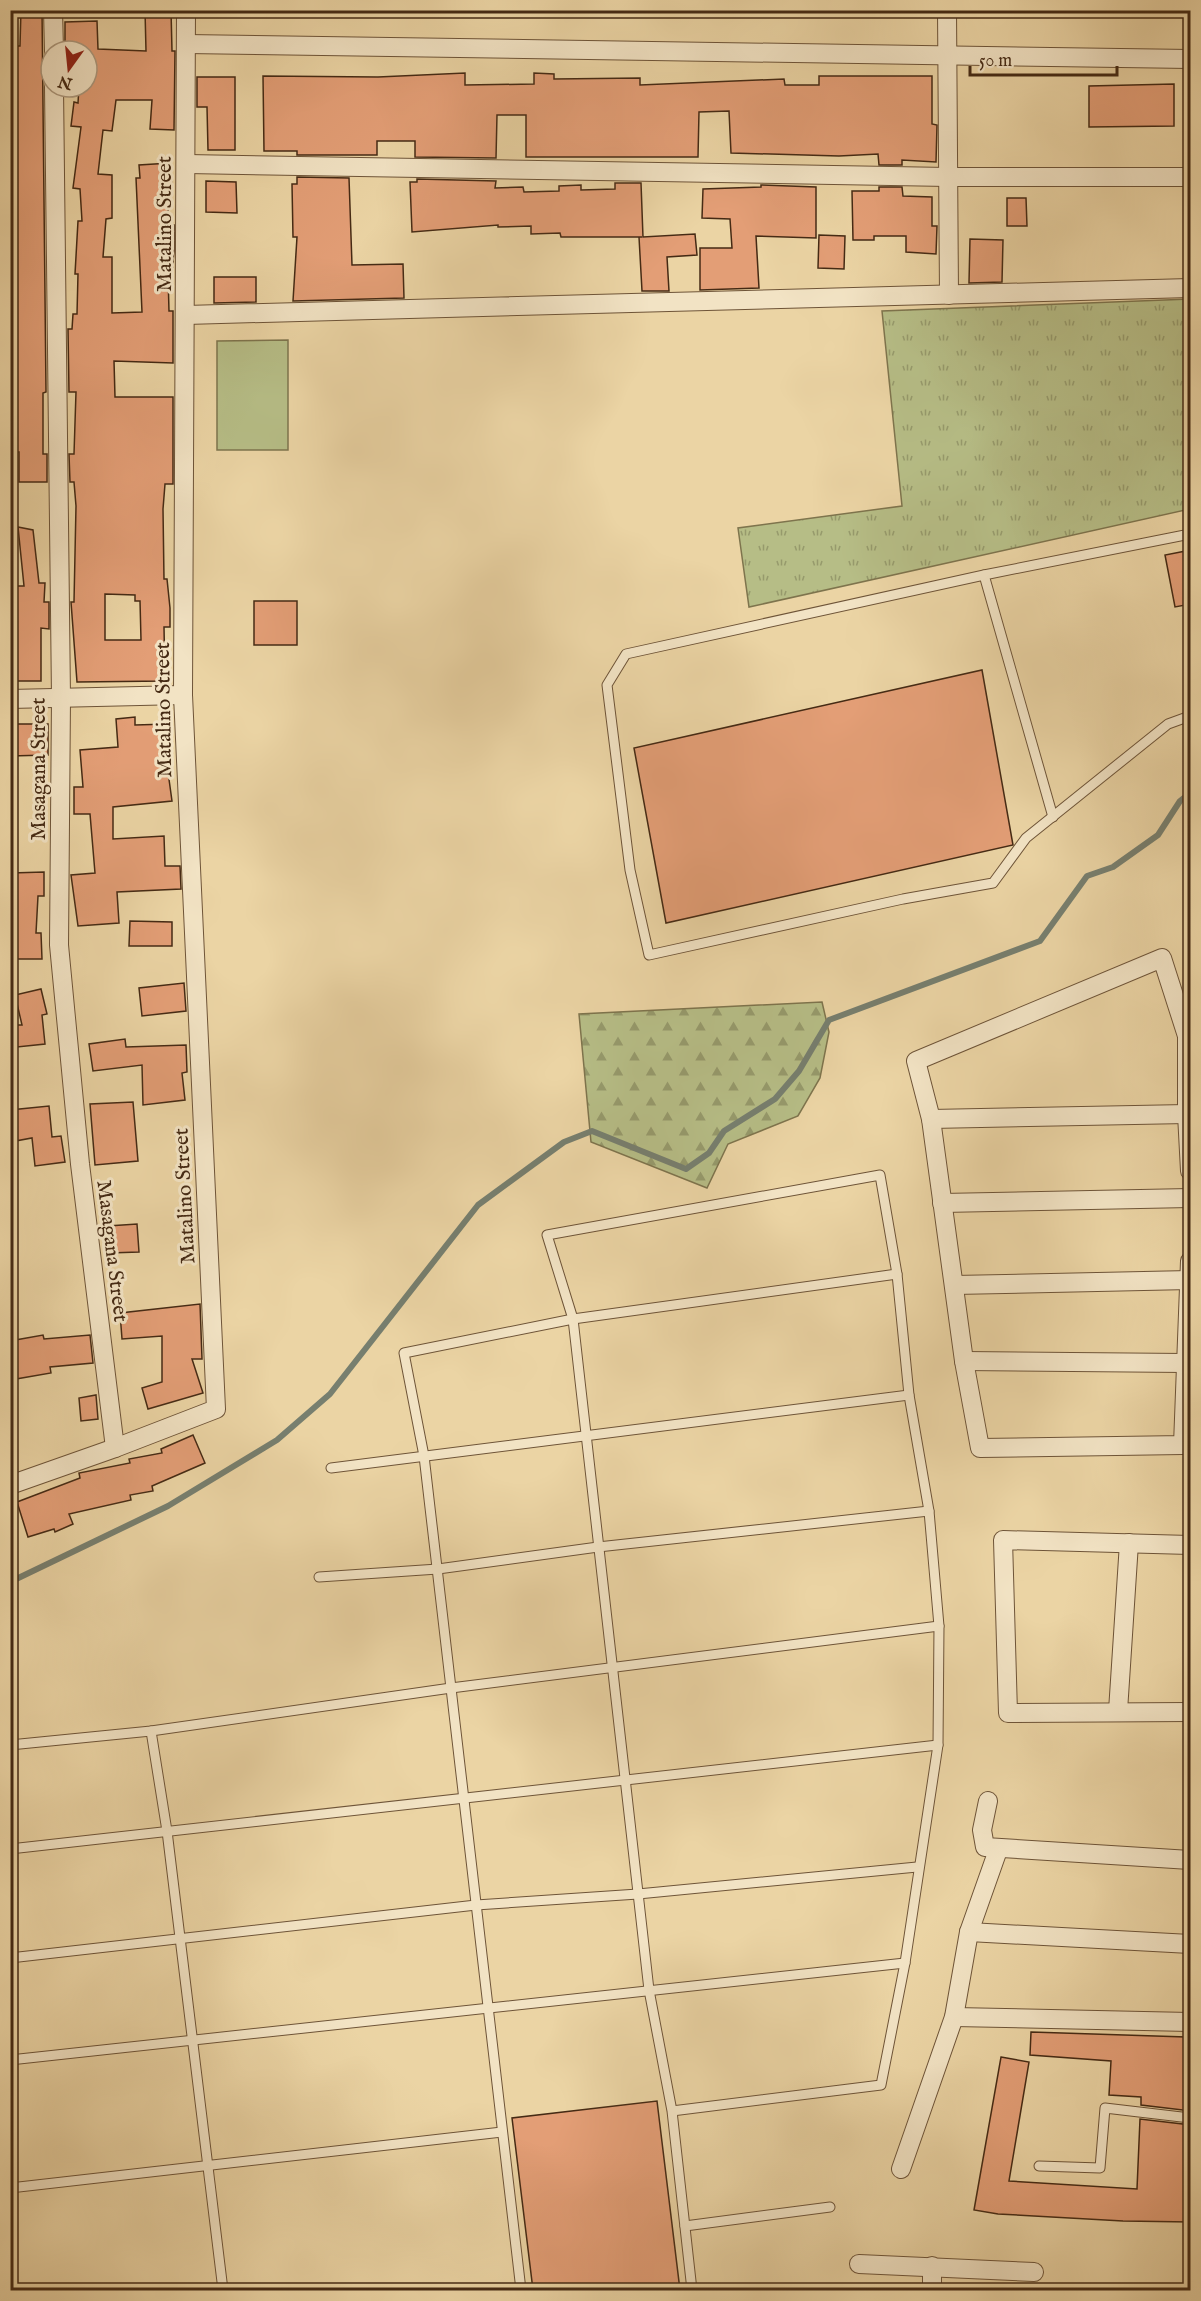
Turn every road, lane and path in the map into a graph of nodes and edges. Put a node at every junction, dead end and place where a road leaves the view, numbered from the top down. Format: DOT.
graph roads {
  1 [pos="53,10"];
  2 [pos="186,10"];
  3 [pos="947,10"];
  4 [pos="54,39"];
  5 [pos="186,44"];
  6 [pos="948,56"];
  7 [pos="1191,59"];
  8 [pos="54,99"];
  9 [pos="186,164"];
  10 [pos="948,177"];
  11 [pos="1191,177"];
  12 [pos="1191,288"];
  13 [pos="949,295"];
  14 [pos="186,315"];
  15 [pos="1191,534"];
  16 [pos="984,575"];
  17 [pos="183,695"];
  18 [pos="62,698"];
  19 [pos="10,699"];
  20 [pos="1191,716"];
  21 [pos="1053,817"];
  22 [pos="1187,1114"];
  23 [pos="931,1119"];
  24 [pos="1191,1171"];
  25 [pos="1191,1198"];
  26 [pos="942,1203"];
  27 [pos="1191,1261"];
  28 [pos="897,1274"];
  29 [pos="1190,1280"];
  30 [pos="954,1285"];
  31 [pos="573,1319"];
  32 [pos="964,1360"];
  33 [pos="1185,1364"];
  34 [pos="909,1395"];
  35 [pos="586,1437"];
  36 [pos="115,1448"];
  37 [pos="424,1456"];
  38 [pos="331,1468"];
  39 [pos="10,1485"];
  40 [pos="929,1511"];
  41 [pos="1129,1544"];
  42 [pos="1191,1545"];
  43 [pos="598,1547"];
  44 [pos="438,1569"];
  45 [pos="319,1577"];
  46 [pos="939,1626"];
  47 [pos="612,1666"];
  48 [pos="451,1688"];
  49 [pos="1118,1711"];
  50 [pos="1191,1712"];
  51 [pos="152,1731"];
  52 [pos="10,1745"];
  53 [pos="938,1745"];
  54 [pos="625,1781"];
  55 [pos="464,1800"];
  56 [pos="988,1801"];
  57 [pos="167,1831"];
  58 [pos="10,1849"];
  59 [pos="998,1850"];
  60 [pos="1191,1860"];
  61 [pos="917,1867"];
  62 [pos="638,1894"];
  63 [pos="476,1905"];
  64 [pos="969,1932"];
  65 [pos="180,1939"];
  66 [pos="1191,1944"];
  67 [pos="10,1958"];
  68 [pos="905,1963"];
  69 [pos="648,1990"];
  70 [pos="488,2007"];
  71 [pos="954,2017"];
  72 [pos="1191,2022"];
  73 [pos="192,2039"];
  74 [pos="10,2060"];
  75 [pos="672,2111"];
  76 [pos="1191,2118"];
  77 [pos="502,2132"];
  78 [pos="208,2166"];
  79 [pos="1039,2166"];
  80 [pos="901,2169"];
  81 [pos="10,2188"];
  82 [pos="830,2207"];
  83 [pos="685,2226"];
  84 [pos="859,2264"];
  85 [pos="932,2266"];
  86 [pos="1034,2272"];
  87 [pos="223,2290"];
  88 [pos="521,2290"];
  89 [pos="692,2290"];
  90 [pos="932,2290"];
  1 -- 4 [label="street"];
  2 -- 5 [label="street, Matalino Street"];
  3 -- 6 [label="street"];
  5 -- 6 [label="street"];
  5 -- 9 [label="street, Matalino Street"];
  6 -- 7 [label="street"];
  6 -- 10 [label="street"];
  8 -- 18 [label="street, Masagana Street"];
  9 -- 10 [label="street"];
  9 -- 14 [label="street, Matalino Street"];
  10 -- 11 [label="street"];
  10 -- 13 [label="street"];
  12 -- 13 [label="street"];
  13 -- 14 [label="street"];
  14 -- 17 [label="street, Matalino Street"];
  15 -- 16 [label="lane"];
  16 -- 21 [label="lane"];
  16 -- 21 [label="lane"];
  17 -- 18 [label="street"];
  17 -- 36 [label="street, Matalino Street"];
  18 -- 19 [label="street"];
  18 -- 36 [label="street, Masagana Street"];
  20 -- 21 [label="lane"];
  22 -- 23 [label="street"];
  22 -- 23 [label="street"];
  22 -- 24 [label="street"];
  23 -- 26 [label="street"];
  25 -- 26 [label="street"];
  26 -- 30 [label="street"];
  27 -- 29 [label="street"];
  28 -- 31 [label="lane"];
  28 -- 31 [label="lane"];
  28 -- 34 [label="lane"];
  29 -- 30 [label="street"];
  29 -- 33 [label="street"];
  30 -- 32 [label="street"];
  31 -- 35 [label="lane"];
  31 -- 37 [label="lane"];
  32 -- 33 [label="street"];
  32 -- 33 [label="street"];
  34 -- 35 [label="lane"];
  34 -- 40 [label="lane"];
  35 -- 37 [label="lane"];
  35 -- 43 [label="lane"];
  36 -- 39 [label="street"];
  37 -- 38 [label="lane"];
  37 -- 44 [label="lane"];
  40 -- 43 [label="lane"];
  40 -- 46 [label="lane"];
  41 -- 42 [label="street"];
  41 -- 49 [label="street"];
  41 -- 49 [label="street"];
  43 -- 44 [label="lane"];
  43 -- 47 [label="lane"];
  44 -- 45 [label="lane"];
  44 -- 48 [label="lane"];
  46 -- 47 [label="lane"];
  46 -- 53 [label="lane"];
  47 -- 48 [label="lane"];
  47 -- 54 [label="lane"];
  48 -- 51 [label="lane"];
  48 -- 55 [label="lane"];
  49 -- 50 [label="street"];
  51 -- 52 [label="lane"];
  51 -- 57 [label="lane"];
  53 -- 54 [label="lane"];
  53 -- 61 [label="lane"];
  54 -- 55 [label="lane"];
  54 -- 62 [label="lane"];
  55 -- 57 [label="lane"];
  55 -- 63 [label="lane"];
  56 -- 59 [label="street"];
  57 -- 58 [label="lane"];
  57 -- 65 [label="lane"];
  59 -- 60 [label="street"];
  59 -- 64 [label="street"];
  61 -- 62 [label="lane"];
  61 -- 68 [label="lane"];
  62 -- 63 [label="lane"];
  62 -- 69 [label="lane"];
  63 -- 65 [label="lane"];
  63 -- 70 [label="lane"];
  64 -- 66 [label="street"];
  64 -- 71 [label="street"];
  65 -- 67 [label="lane"];
  65 -- 73 [label="lane"];
  68 -- 69 [label="lane"];
  68 -- 75 [label="lane"];
  69 -- 70 [label="lane"];
  69 -- 75 [label="lane"];
  70 -- 73 [label="lane"];
  70 -- 77 [label="lane"];
  71 -- 72 [label="street"];
  71 -- 80 [label="street"];
  73 -- 74 [label="lane"];
  73 -- 78 [label="lane"];
  75 -- 83 [label="lane"];
  76 -- 79 [label="lane"];
  77 -- 78 [label="lane"];
  77 -- 88 [label="lane"];
  78 -- 81 [label="lane"];
  78 -- 87 [label="lane"];
  82 -- 83 [label="lane"];
  83 -- 89 [label="lane"];
  84 -- 85 [label="street"];
  85 -- 86 [label="street"];
  85 -- 90 [label="street"];
}
